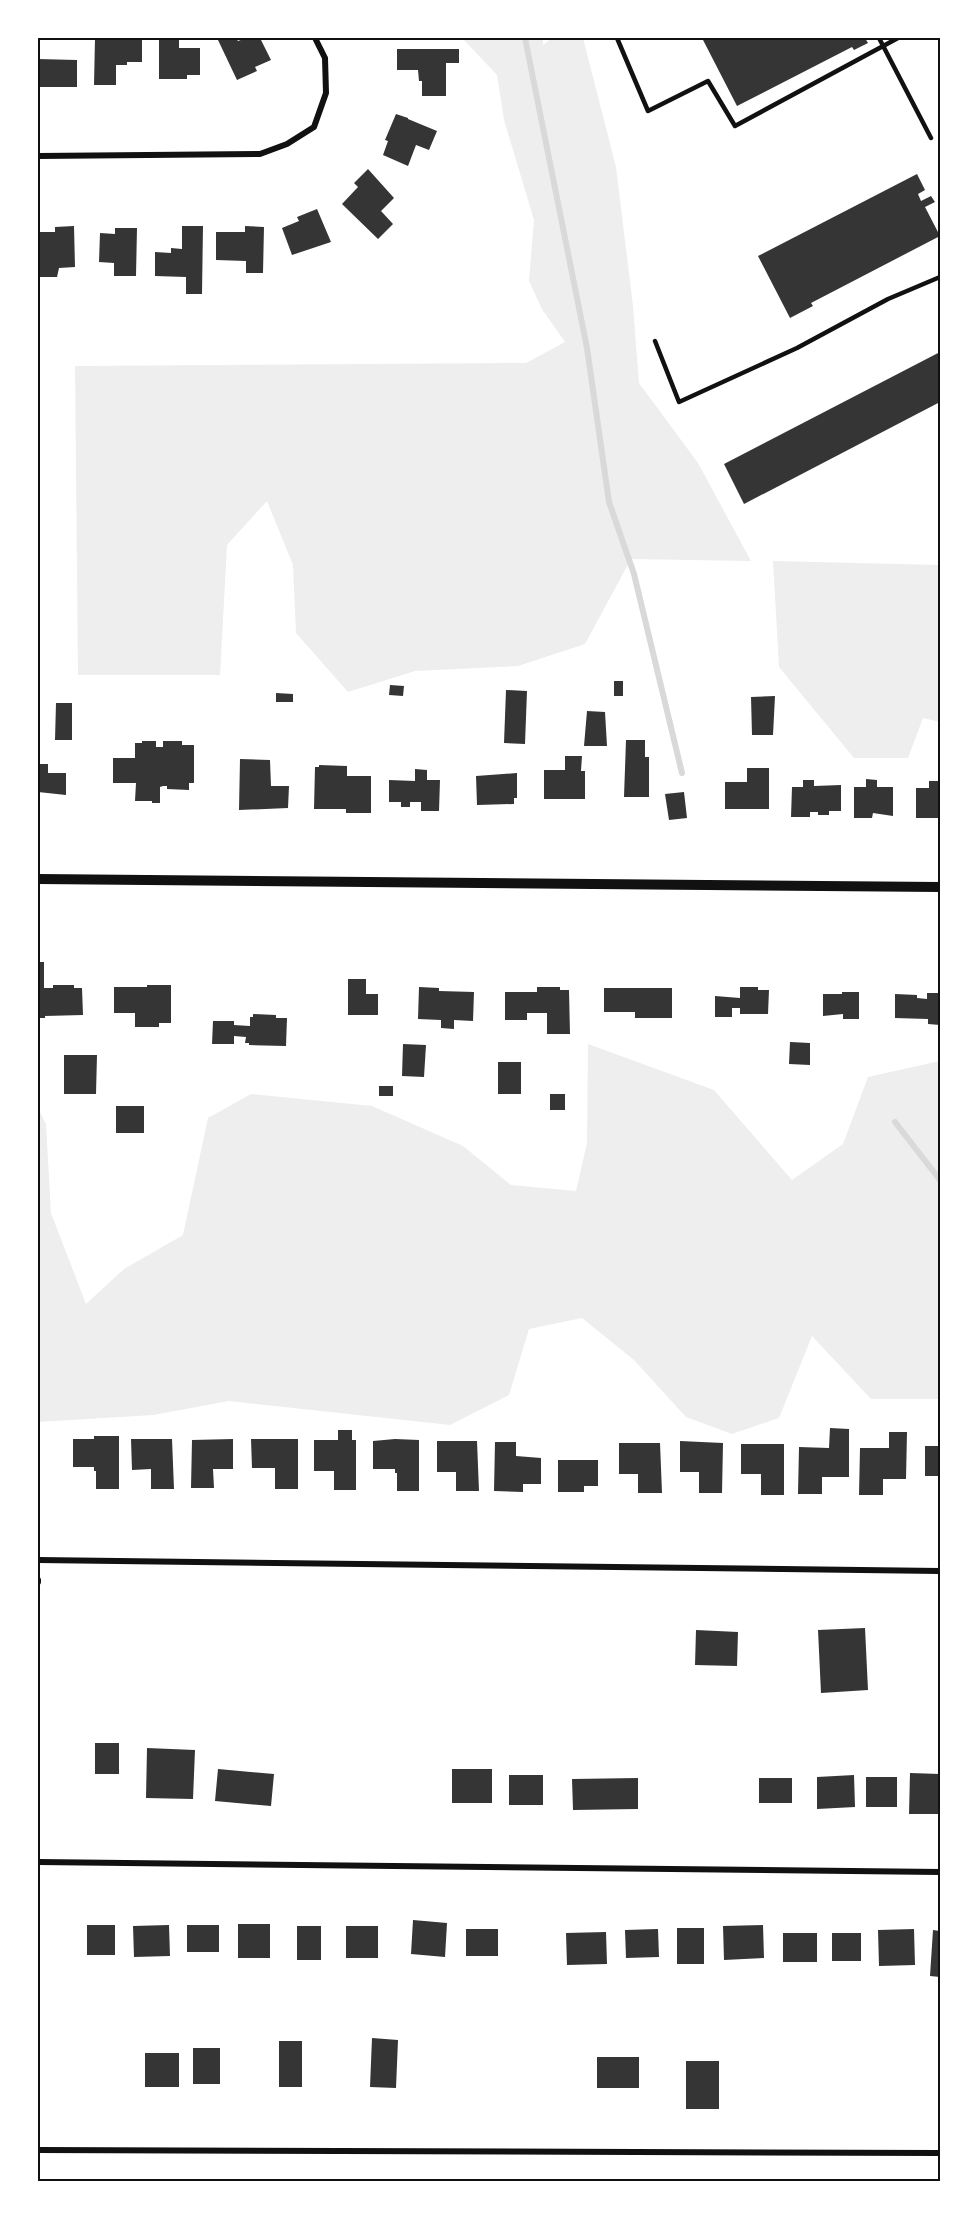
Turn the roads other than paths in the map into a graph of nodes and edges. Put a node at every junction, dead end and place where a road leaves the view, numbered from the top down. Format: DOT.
graph roads {
  1 [pos="315,38"];
  2 [pos="617,38"];
  3 [pos="879,38"];
  4 [pos="898,38"];
  5 [pos="884,47"];
  6 [pos="931,138"];
  7 [pos="38,156"];
  8 [pos="940,277"];
  9 [pos="655,341"];
  10 [pos="38,879"];
  11 [pos="940,887"];
  12 [pos="38,1560"];
  13 [pos="940,1571"];
  14 [pos="38,1862"];
  15 [pos="940,1872"];
  16 [pos="38,2150"];
  17 [pos="940,2153"];
  1 -- 7 [label="street"];
  2 -- 5 [label="lane"];
  3 -- 5 [label="lane"];
  4 -- 5 [label="lane"];
  5 -- 6 [label="lane"];
  8 -- 9 [label="lane"];
  10 -- 11 [label="street"];
  12 -- 13 [label="street"];
  14 -- 15 [label="street"];
  16 -- 17 [label="street"];
}
